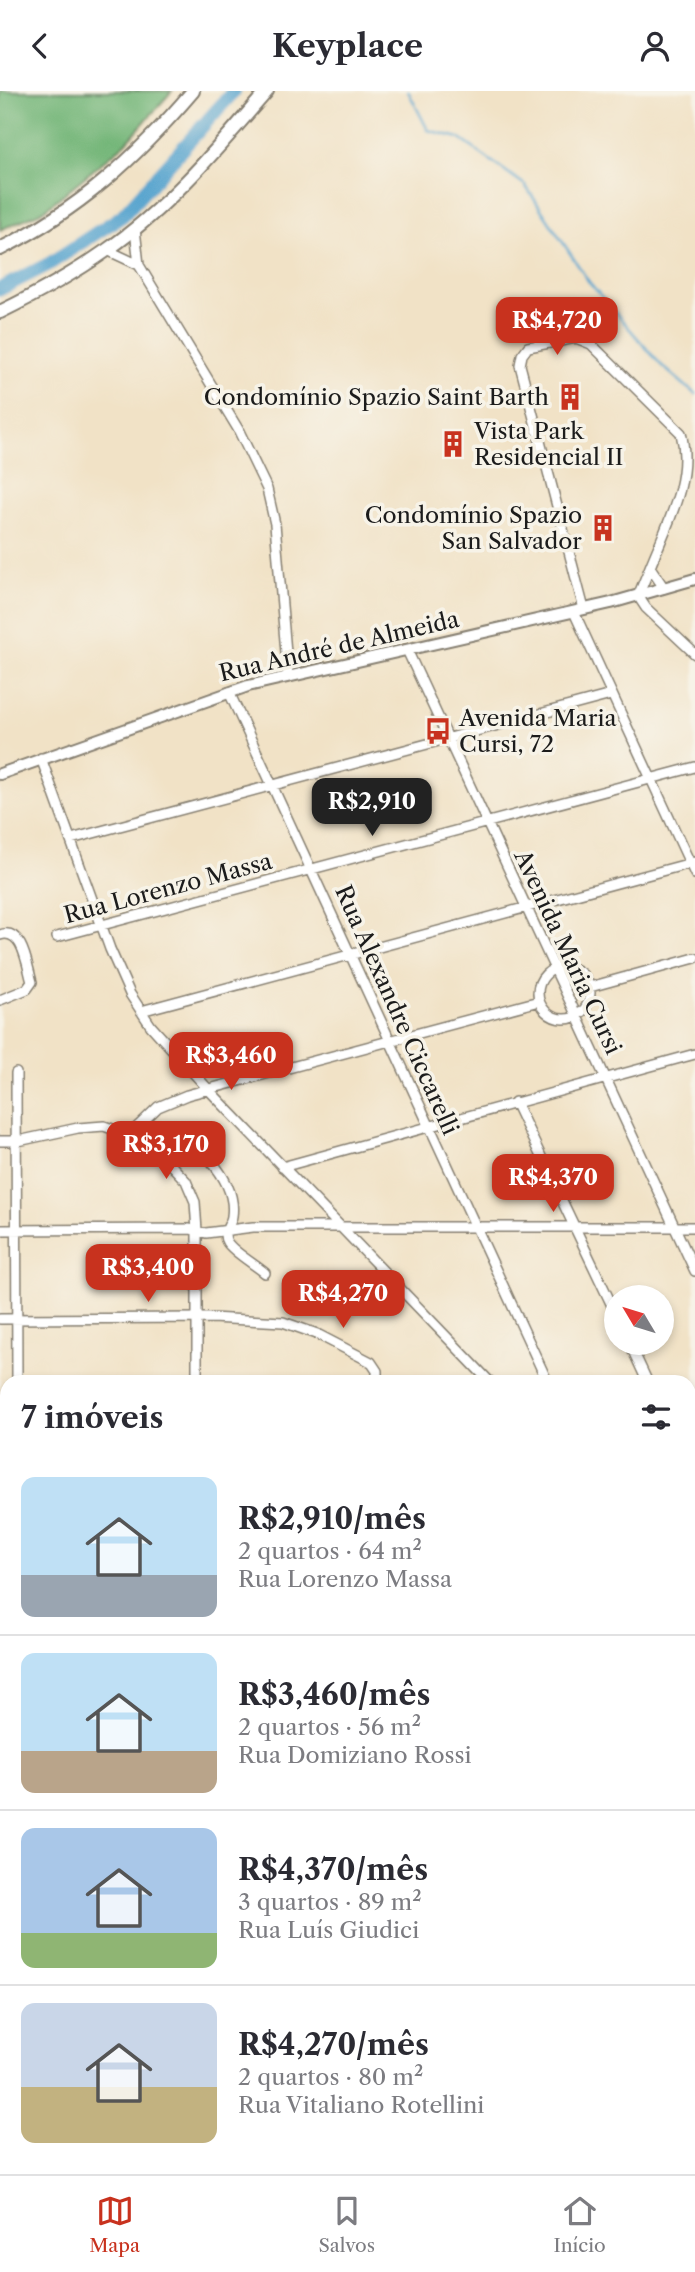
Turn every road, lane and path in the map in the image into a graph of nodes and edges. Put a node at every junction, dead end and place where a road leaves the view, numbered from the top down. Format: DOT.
graph roads {
  1 [pos="193,91"];
  2 [pos="267,91"];
  3 [pos="135,229"];
  4 [pos="0,249"];
  5 [pos="107,250"];
  6 [pos="139,265"];
  7 [pos="0,312"];
  8 [pos="650,567"];
  9 [pos="695,579"];
  10 [pos="664,589"];
  11 [pos="638,596"];
  12 [pos="579,610"];
  13 [pos="407,650"];
  14 [pos="695,654"];
  15 [pos="288,676"];
  16 [pos="229,692"];
  17 [pos="611,695"];
  18 [pos="448,738"];
  19 [pos="41,758"];
  20 [pos="695,767"];
  21 [pos="0,774"];
  22 [pos="650,779"];
  23 [pos="273,785"];
  24 [pos="487,822"];
  25 [pos="71,838"];
  26 [pos="692,863"];
  27 [pos="312,870"];
  28 [pos="695,874"];
  29 [pos="525,907"];
  30 [pos="101,926"];
  31 [pos="0,935"];
  32 [pos="57,937"];
  33 [pos="350,954"];
  34 [pos="695,958"];
  35 [pos="554,969"];
  36 [pos="590,987"];
  37 [pos="0,1000"];
  38 [pos="539,1001"];
  39 [pos="141,1011"];
  40 [pos="576,1017"];
  41 [pos="388,1041"];
  42 [pos="695,1054"];
  43 [pos="16,1073"];
  44 [pos="605,1078"];
  45 [pos="208,1090"];
  46 [pos="515,1102"];
  47 [pos="428,1125"];
  48 [pos="129,1135"];
  49 [pos="0,1141"];
  50 [pos="18,1141"];
  51 [pos="211,1161"];
  52 [pos="282,1167"];
  53 [pos="675,1227"];
  54 [pos="695,1227"];
  55 [pos="339,1228"];
  56 [pos="476,1228"];
  57 [pos="575,1228"];
  58 [pos="226,1229"];
  59 [pos="0,1230"];
  60 [pos="18,1230"];
  61 [pos="197,1231"];
  62 [pos="695,1271"];
  63 [pos="265,1273"];
  64 [pos="604,1289"];
  65 [pos="197,1318"];
  66 [pos="0,1319"];
  67 [pos="19,1319"];
  68 [pos="635,1355"];
  69 [pos="18,1375"];
  70 [pos="197,1375"];
  71 [pos="377,1375"];
  72 [pos="483,1375"];
  73 [pos="544,1375"];
  74 [pos="644,1375"];
  1 -- 4 [label="highway"];
  2 -- 3 [label="highway"];
  3 -- 5 [label="highway"];
  3 -- 6 [label="street"];
  5 -- 6 [label="street"];
  5 -- 7 [label="highway"];
  6 -- 15 [label="street"];
  8 -- 10 [label="street"];
  8 -- 11 [label="street"];
  8 -- 12 [label="street"];
  9 -- 10 [label="main road, Rua André de Almeida"];
  10 -- 11 [label="main road, Rua André de Almeida"];
  11 -- 12 [label="main road, Rua André de Almeida"];
  11 -- 14 [label="street"];
  12 -- 13 [label="main road, Rua André de Almeida"];
  12 -- 17 [label="street"];
  13 -- 15 [label="main road, Rua André de Almeida"];
  13 -- 18 [label="street, Avenida Maria Cursi"];
  15 -- 16 [label="main road, Rua André de Almeida"];
  16 -- 19 [label="main road, Rua André de Almeida"];
  16 -- 23 [label="street, Rua Alexandre Ciccarelli"];
  17 -- 18 [label="street"];
  17 -- 22 [label="street"];
  18 -- 23 [label="street"];
  18 -- 24 [label="street, Avenida Maria Cursi"];
  19 -- 21 [label="main road, Rua André de Almeida"];
  19 -- 25 [label="street"];
  20 -- 22 [label="street, Rua Lorenzo Massa"];
  22 -- 24 [label="street, Rua Lorenzo Massa"];
  22 -- 26 [label="street"];
  23 -- 25 [label="street"];
  23 -- 27 [label="street, Rua Alexandre Ciccarelli"];
  24 -- 27 [label="street, Rua Lorenzo Massa"];
  24 -- 29 [label="street, Avenida Maria Cursi"];
  25 -- 30 [label="street"];
  26 -- 28 [label="street"];
  26 -- 29 [label="street"];
  27 -- 30 [label="street, Rua Lorenzo Massa"];
  27 -- 33 [label="street, Rua Alexandre Ciccarelli"];
  29 -- 33 [label="street"];
  29 -- 35 [label="street, Avenida Maria Cursi"];
  30 -- 32 [label="street, Rua Lorenzo Massa"];
  30 -- 39 [label="street"];
  31 -- 37 [label="street"];
  33 -- 39 [label="street"];
  33 -- 41 [label="street, Rua Alexandre Ciccarelli"];
  34 -- 36 [label="street"];
  35 -- 36 [label="street"];
  35 -- 38 [label="street"];
  35 -- 40 [label="street, Avenida Maria Cursi"];
  36 -- 40 [label="street"];
  38 -- 40 [label="street"];
  38 -- 41 [label="street"];
  39 -- 45 [label="street"];
  40 -- 44 [label="street, Avenida Maria Cursi"];
  41 -- 45 [label="street"];
  41 -- 47 [label="street, Rua Alexandre Ciccarelli"];
  42 -- 44 [label="street"];
  43 -- 50 [label="street"];
  44 -- 46 [label="street"];
  44 -- 53 [label="street, Avenida Maria Cursi"];
  45 -- 48 [label="street"];
  45 -- 52 [label="street"];
  46 -- 47 [label="street"];
  46 -- 57 [label="street"];
  47 -- 52 [label="street"];
  47 -- 56 [label="street, Rua Alexandre Ciccarelli"];
  48 -- 50 [label="street"];
  48 -- 61 [label="street"];
  49 -- 50 [label="street"];
  50 -- 60 [label="street"];
  51 -- 58 [label="street"];
  52 -- 55 [label="street"];
  53 -- 54 [label="street"];
  53 -- 57 [label="street"];
  53 -- 62 [label="street, Avenida Maria Cursi"];
  55 -- 56 [label="street"];
  55 -- 58 [label="street"];
  55 -- 72 [label="street"];
  56 -- 57 [label="street"];
  56 -- 73 [label="street, Rua Alexandre Ciccarelli"];
  57 -- 64 [label="street"];
  58 -- 61 [label="street"];
  58 -- 63 [label="street"];
  59 -- 60 [label="street"];
  60 -- 61 [label="street"];
  60 -- 67 [label="street"];
  61 -- 65 [label="street"];
  65 -- 67 [label="street"];
  65 -- 70 [label="street"];
  65 -- 71 [label="street"];
  66 -- 67 [label="street"];
  67 -- 69 [label="street"];
  68 -- 74 [label="street"];
}
